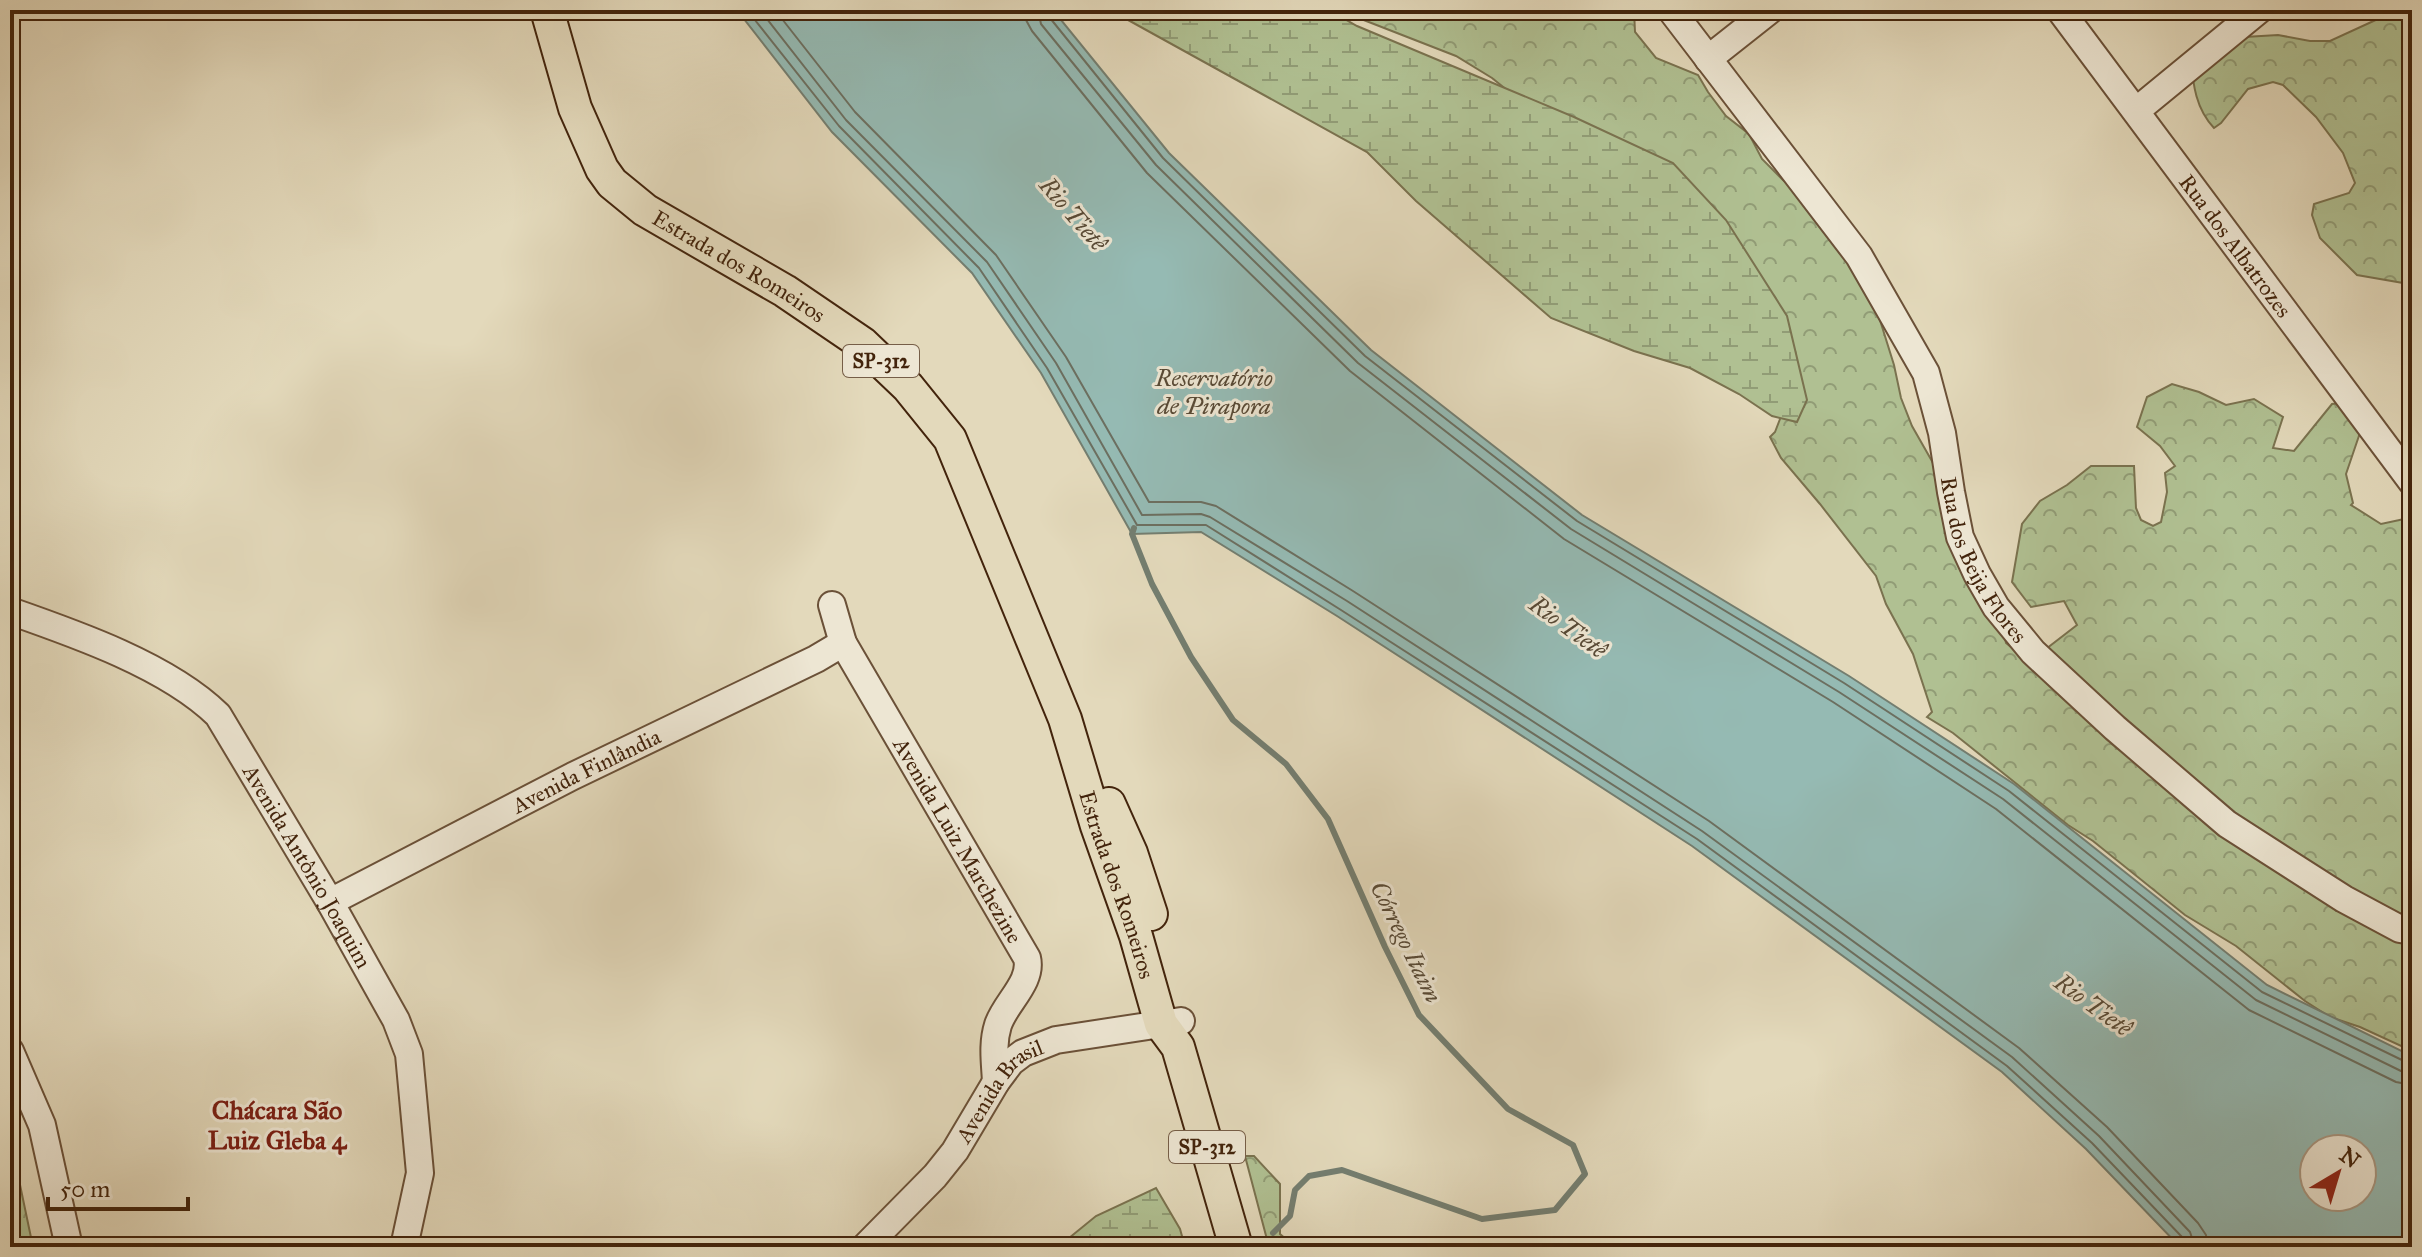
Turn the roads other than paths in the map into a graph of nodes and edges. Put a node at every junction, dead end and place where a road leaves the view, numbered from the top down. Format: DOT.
graph roads {
  1 [pos="547,10"];
  2 [pos="1671,10"];
  3 [pos="1770,10"];
  4 [pos="2060,10"];
  5 [pos="2259,10"];
  6 [pos="1708,59"];
  7 [pos="2136,111"];
  8 [pos="2412,482"];
  9 [pos="832,605"];
  10 [pos="10,611"];
  11 [pos="843,643"];
  12 [pos="330,902"];
  13 [pos="2412,931"];
  14 [pos="1174,1031"];
  15 [pos="10,1051"];
  16 [pos="996,1082"];
  17 [pos="69,1247"];
  18 [pos="404,1247"];
  19 [pos="865,1247"];
  20 [pos="1236,1247"];
  1 -- 14 [label="main road, Estrada dos Romeiros / SP-312"];
  2 -- 6 [label="street, Rua dos Beija Flores"];
  3 -- 6 [label="street"];
  4 -- 7 [label="street, Rua dos Albatrozes"];
  5 -- 7 [label="street"];
  6 -- 13 [label="street, Rua dos Beija Flores"];
  7 -- 8 [label="street, Rua dos Albatrozes"];
  9 -- 11 [label="street, Avenida Luiz Marchezine"];
  10 -- 12 [label="street, Avenida Antônio Joaquim"];
  11 -- 12 [label="street, Avenida Finlândia"];
  11 -- 16 [label="street, Avenida Luiz Marchezine"];
  12 -- 18 [label="street, Avenida Antônio Joaquim"];
  14 -- 16 [label="street, Avenida Brasil"];
  14 -- 20 [label="main road, Estrada dos Romeiros / SP-312"];
  15 -- 17 [label="street"];
  16 -- 19 [label="street, Avenida Brasil"];
}
